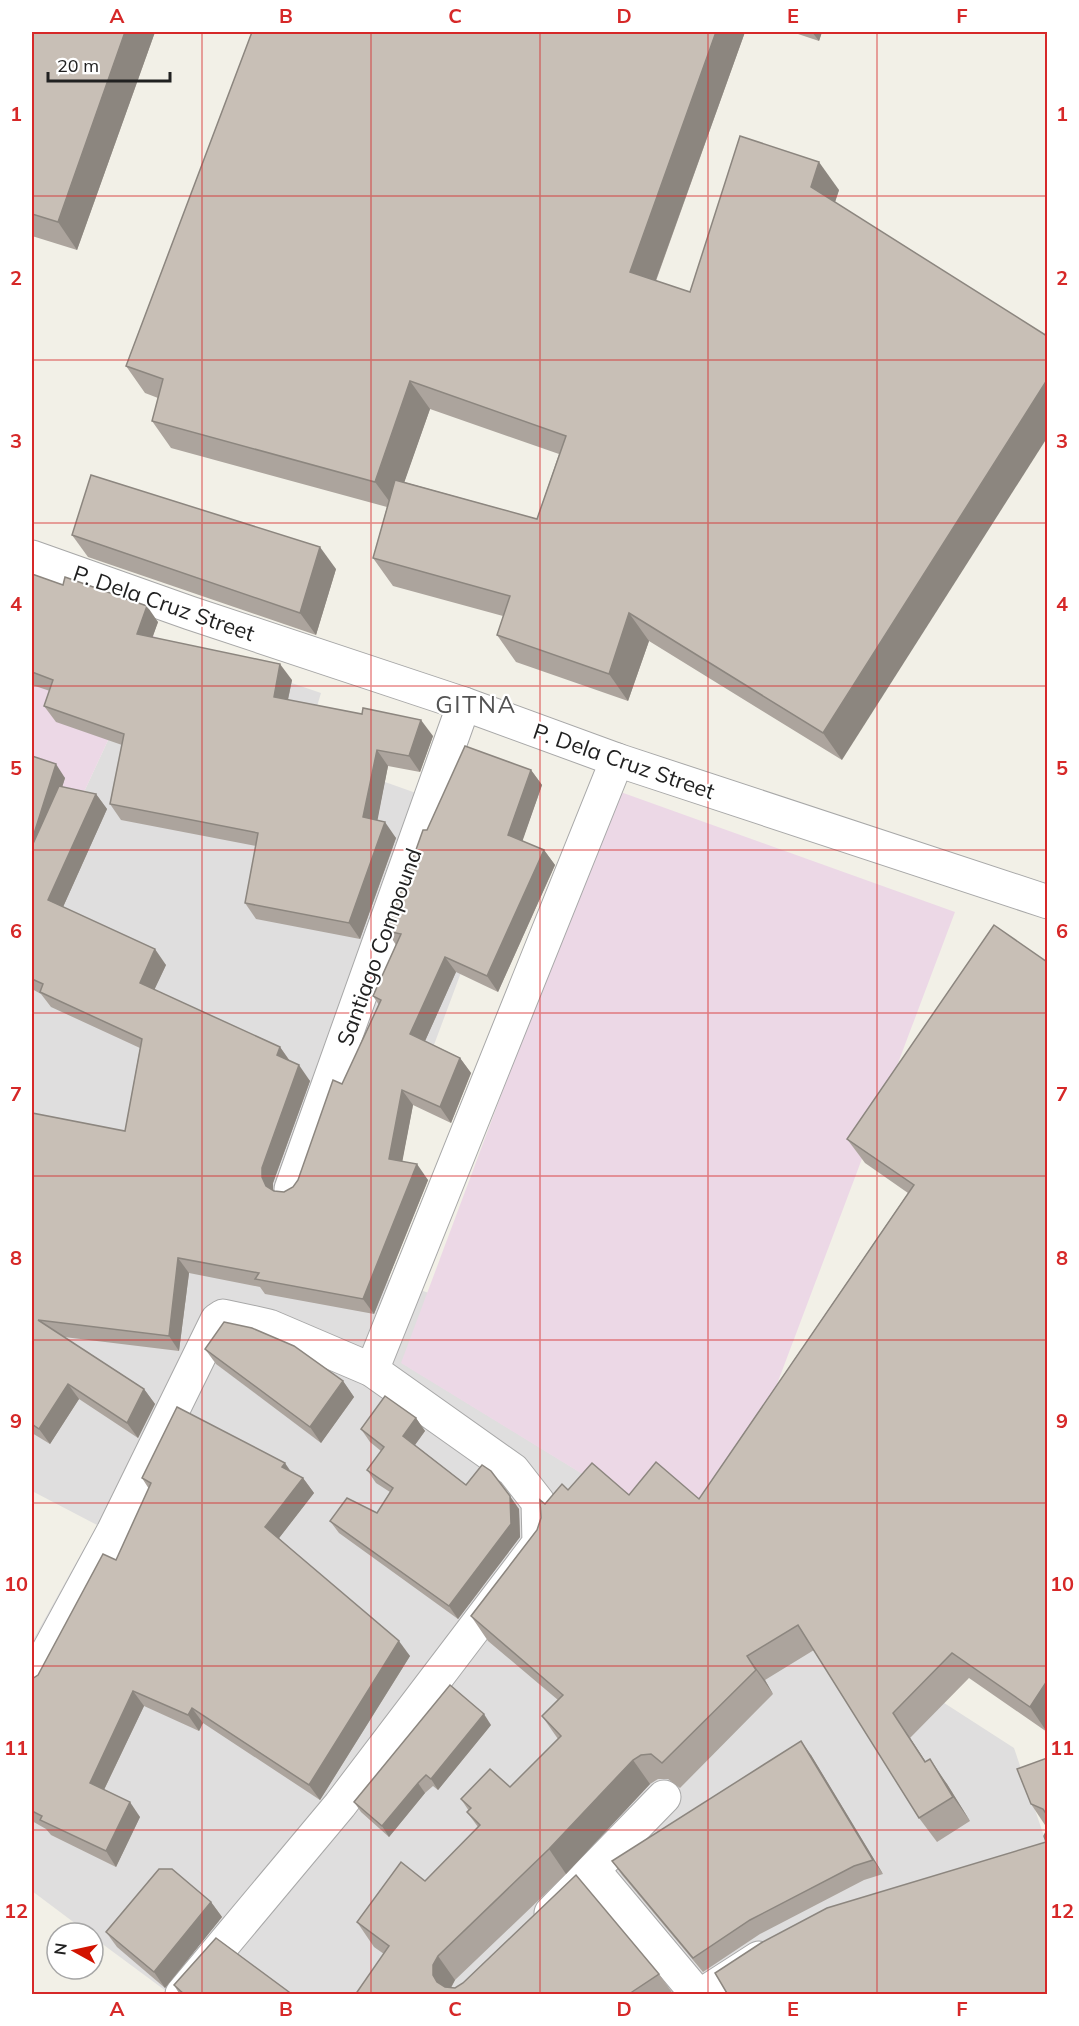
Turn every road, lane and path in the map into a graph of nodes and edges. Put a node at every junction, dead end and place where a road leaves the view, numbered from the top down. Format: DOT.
graph roads {
  1 [pos="32,557"];
  2 [pos="464,704"];
  3 [pos="617,760"];
  4 [pos="1047,902"];
  5 [pos="291,1189"];
  6 [pos="372,1370"];
  7 [pos="32,1681"];
  8 [pos="664,1797"];
  9 [pos="594,1870"];
  10 [pos="530,1934"];
  11 [pos="789,1940"];
  12 [pos="182,1995"];
  13 [pos="697,1995"];
  14 [pos="703,1995"];
  1 -- 2 [label="street, P. Dela Cruz Street"];
  2 -- 3 [label="street, P. Dela Cruz Street"];
  2 -- 5 [label="street, Santiago Compound"];
  3 -- 4 [label="street, P. Dela Cruz Street"];
  3 -- 6 [label="street"];
  6 -- 7 [label="street"];
  6 -- 12 [label="street"];
  8 -- 9 [label="street"];
  9 -- 10 [label="street"];
  9 -- 13 [label="street"];
  11 -- 14 [label="street"];
}
